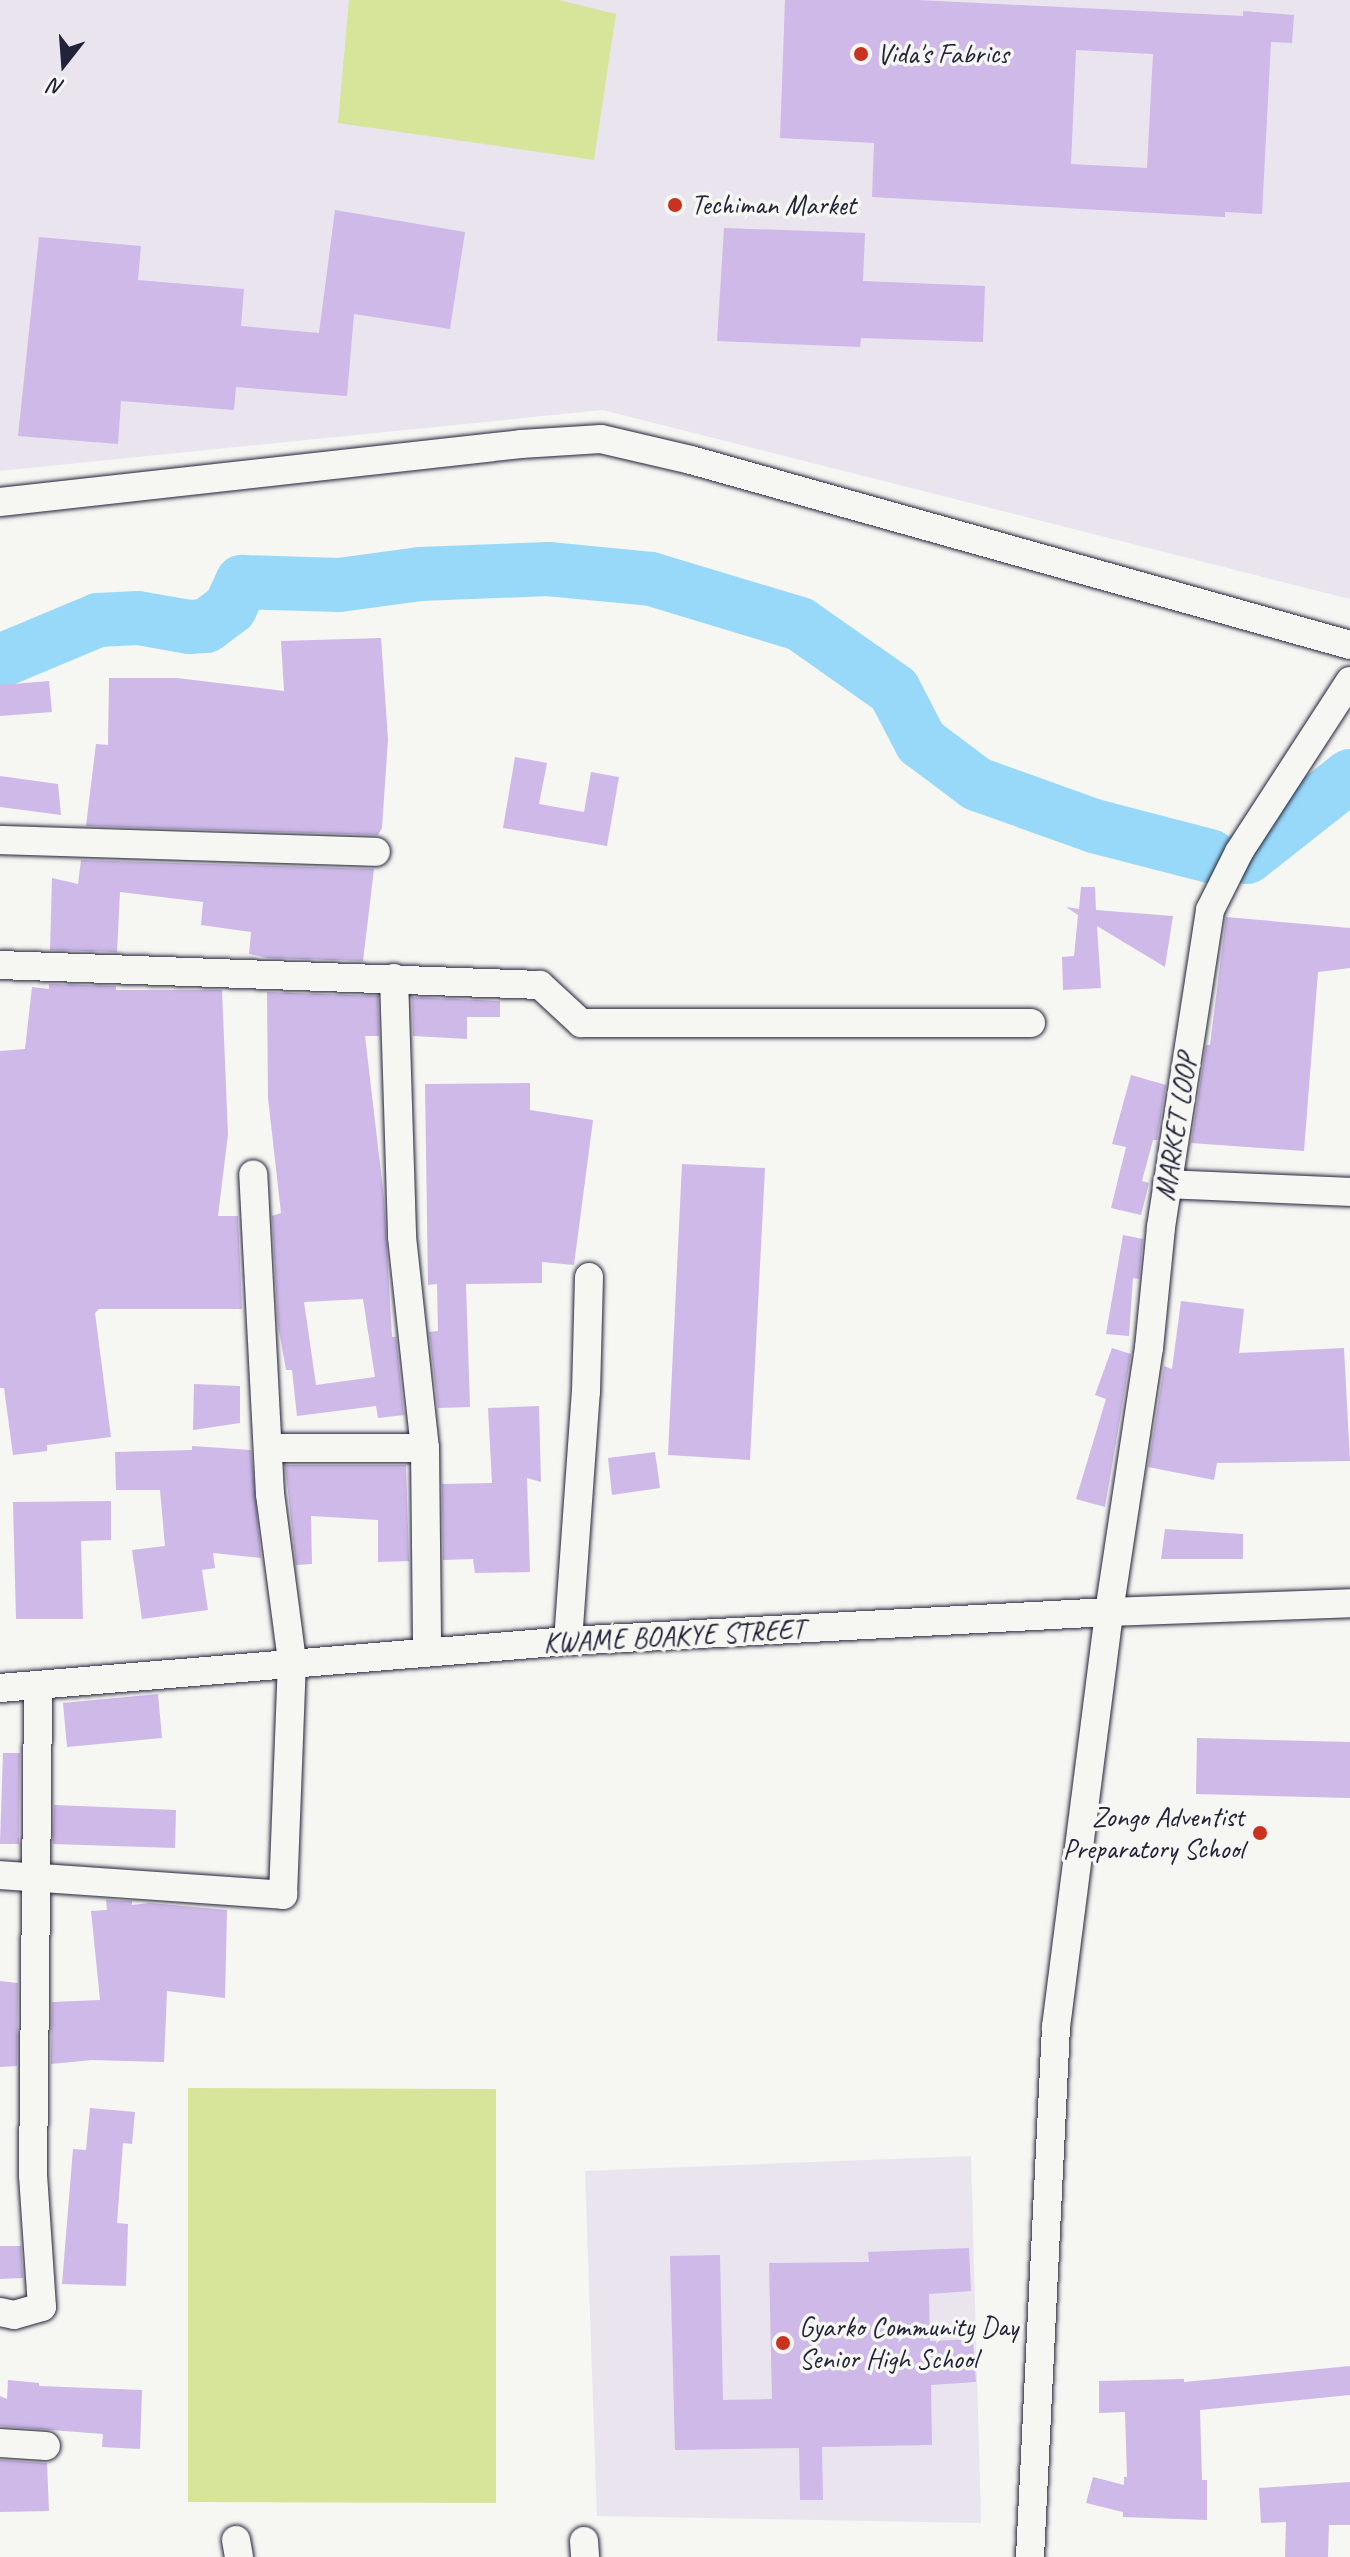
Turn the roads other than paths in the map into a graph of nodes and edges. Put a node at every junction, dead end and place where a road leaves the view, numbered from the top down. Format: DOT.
graph roads {
  1 [pos="0,502"];
  2 [pos="1350,645"];
  3 [pos="1350,681"];
  4 [pos="0,840"];
  5 [pos="376,852"];
  6 [pos="0,965"];
  7 [pos="394,978"];
  8 [pos="1031,1023"];
  9 [pos="253,1174"];
  10 [pos="1167,1184"];
  11 [pos="1350,1192"];
  12 [pos="589,1277"];
  13 [pos="268,1448"];
  14 [pos="425,1448"];
  15 [pos="1350,1603"];
  16 [pos="1109,1612"];
  17 [pos="568,1641"];
  18 [pos="427,1651"];
  19 [pos="292,1661"];
  20 [pos="38,1685"];
  21 [pos="0,1688"];
  22 [pos="0,1875"];
  23 [pos="36,1879"];
  24 [pos="0,2312"];
  25 [pos="0,2443"];
  26 [pos="46,2446"];
  27 [pos="1030,2557"];
  1 -- 2 [label="street"];
  3 -- 10 [label="street, MARKET LOOP"];
  4 -- 5 [label="street"];
  6 -- 7 [label="street"];
  7 -- 8 [label="street"];
  7 -- 14 [label="street"];
  9 -- 13 [label="street"];
  10 -- 11 [label="street"];
  10 -- 16 [label="street, MARKET LOOP"];
  12 -- 17 [label="street"];
  13 -- 14 [label="street"];
  13 -- 19 [label="street"];
  14 -- 18 [label="street"];
  15 -- 16 [label="street, KWAME BOAKYE STREET"];
  16 -- 17 [label="street, KWAME BOAKYE STREET"];
  16 -- 27 [label="street, MARKET LOOP"];
  17 -- 18 [label="street, KWAME BOAKYE STREET"];
  18 -- 19 [label="street, KWAME BOAKYE STREET"];
  19 -- 20 [label="street, KWAME BOAKYE STREET"];
  19 -- 23 [label="street"];
  20 -- 21 [label="street, KWAME BOAKYE STREET"];
  20 -- 23 [label="street"];
  22 -- 23 [label="street"];
  23 -- 24 [label="street"];
  25 -- 26 [label="street"];
}
